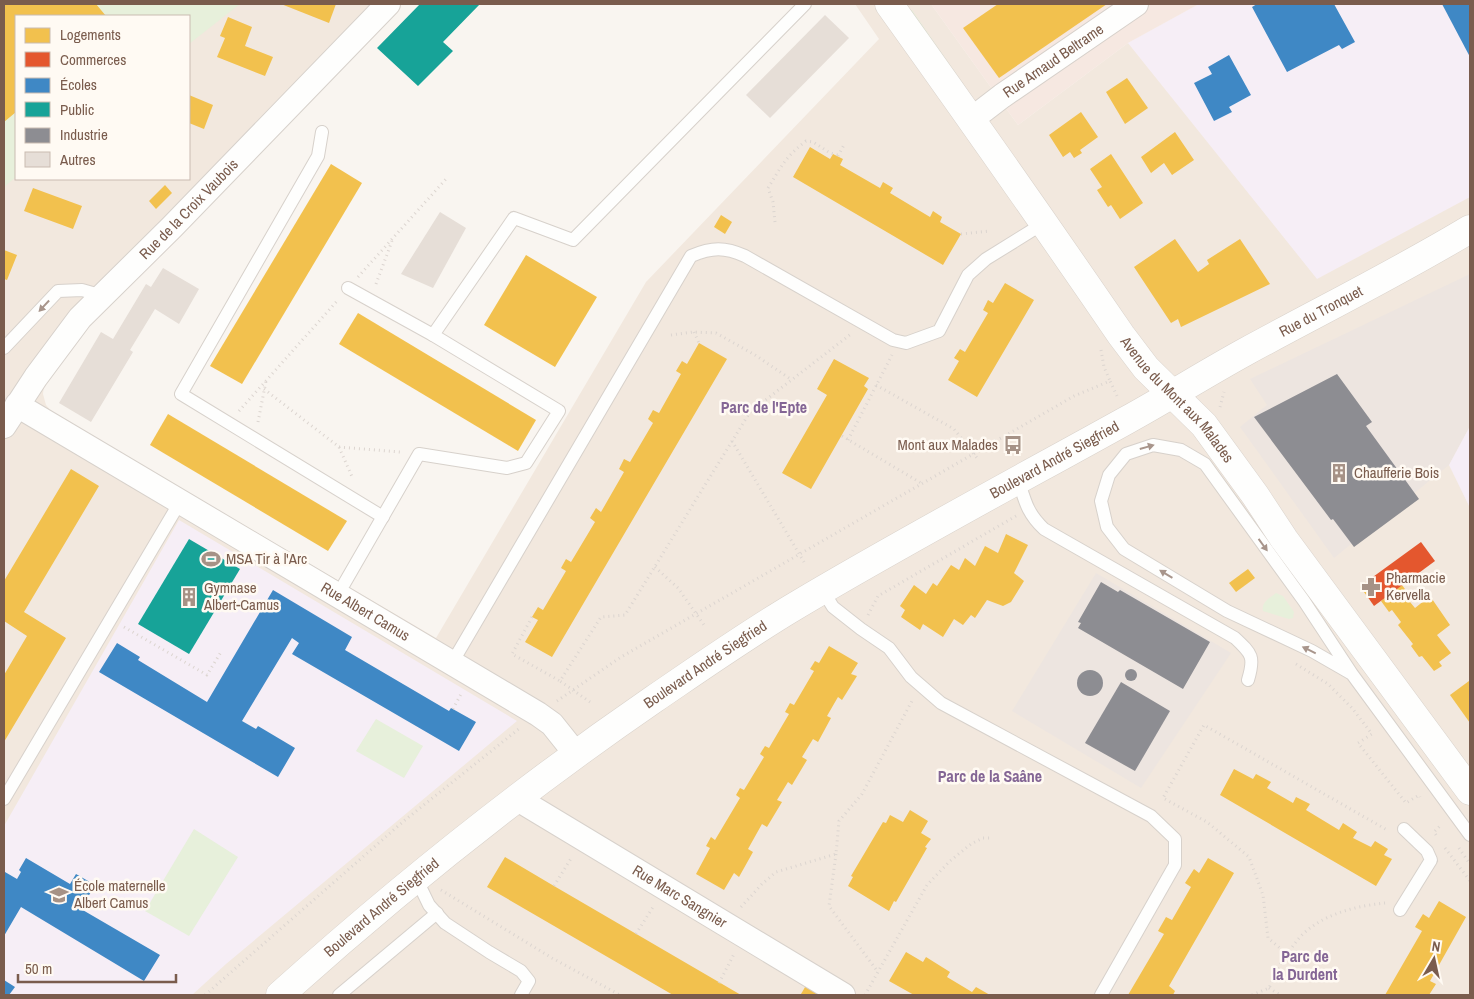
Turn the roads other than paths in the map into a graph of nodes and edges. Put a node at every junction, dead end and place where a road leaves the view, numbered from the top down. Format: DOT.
graph roads {
  1 [pos="388,4"];
  2 [pos="805,4"];
  3 [pos="889,4"];
  4 [pos="1136,4"];
  5 [pos="972,119"];
  6 [pos="322,132"];
  7 [pos="1044,223"];
  8 [pos="1470,229"];
  9 [pos="348,288"];
  10 [pos="103,296"];
  11 [pos="432,335"];
  12 [pos="4,348"];
  13 [pos="1172,394"];
  14 [pos="13,402"];
  15 [pos="4,426"];
  16 [pos="1018,479"];
  17 [pos="180,502"];
  18 [pos="383,517"];
  19 [pos="344,584"];
  20 [pos="823,591"];
  21 [pos="452,663"];
  22 [pos="1352,674"];
  23 [pos="1248,680"];
  24 [pos="576,754"];
  25 [pos="1470,791"];
  26 [pos="516,798"];
  27 [pos="4,799"];
  28 [pos="1408,832"];
  29 [pos="1470,835"];
  30 [pos="418,876"];
  31 [pos="1402,907"];
  32 [pos="437,913"];
  33 [pos="280,995"];
  34 [pos="339,995"];
  35 [pos="520,995"];
  36 [pos="843,995"];
  37 [pos="1101,995"];
  1 -- 10 [label="street, Rue de la Croix Vaubois"];
  2 -- 11 [label="lane"];
  3 -- 5 [label="street, Avenue du Mont aux Malades"];
  4 -- 5 [label="street, Rue Arnaud Beltrame"];
  5 -- 7 [label="street, Avenue du Mont aux Malades"];
  6 -- 18 [label="lane"];
  7 -- 13 [label="street, Avenue du Mont aux Malades"];
  7 -- 21 [label="lane"];
  8 -- 13 [label="street, Rue du Tronquet"];
  9 -- 11 [label="lane"];
  10 -- 12 [label="lane, one-way"];
  10 -- 14 [label="street, Rue de la Croix Vaubois"];
  11 -- 18 [label="lane"];
  13 -- 16 [label="street, Boulevard André Siegfried"];
  13 -- 25 [label="street, Avenue du Mont aux Malades"];
  14 -- 15 [label="street, Rue de la Croix Vaubois"];
  14 -- 17 [label="street, Rue Albert Camus"];
  16 -- 20 [label="street, Boulevard André Siegfried"];
  16 -- 23 [label="lane"];
  17 -- 21 [label="street, Rue Albert Camus"];
  17 -- 27 [label="lane"];
  18 -- 19 [label="lane"];
  20 -- 24 [label="street, Boulevard André Siegfried"];
  20 -- 37 [label="lane"];
  21 -- 24 [label="street, Rue Albert Camus"];
  22 -- 22 [label="lane, one-way"];
  22 -- 29 [label="lane"];
  24 -- 26 [label="street, Boulevard André Siegfried"];
  26 -- 30 [label="street, Boulevard André Siegfried"];
  26 -- 36 [label="street, Rue Marc Sangnier"];
  28 -- 31 [label="lane"];
  30 -- 32 [label="lane"];
  30 -- 33 [label="street, Boulevard André Siegfried"];
  32 -- 34 [label="lane"];
  32 -- 35 [label="lane"];
}
